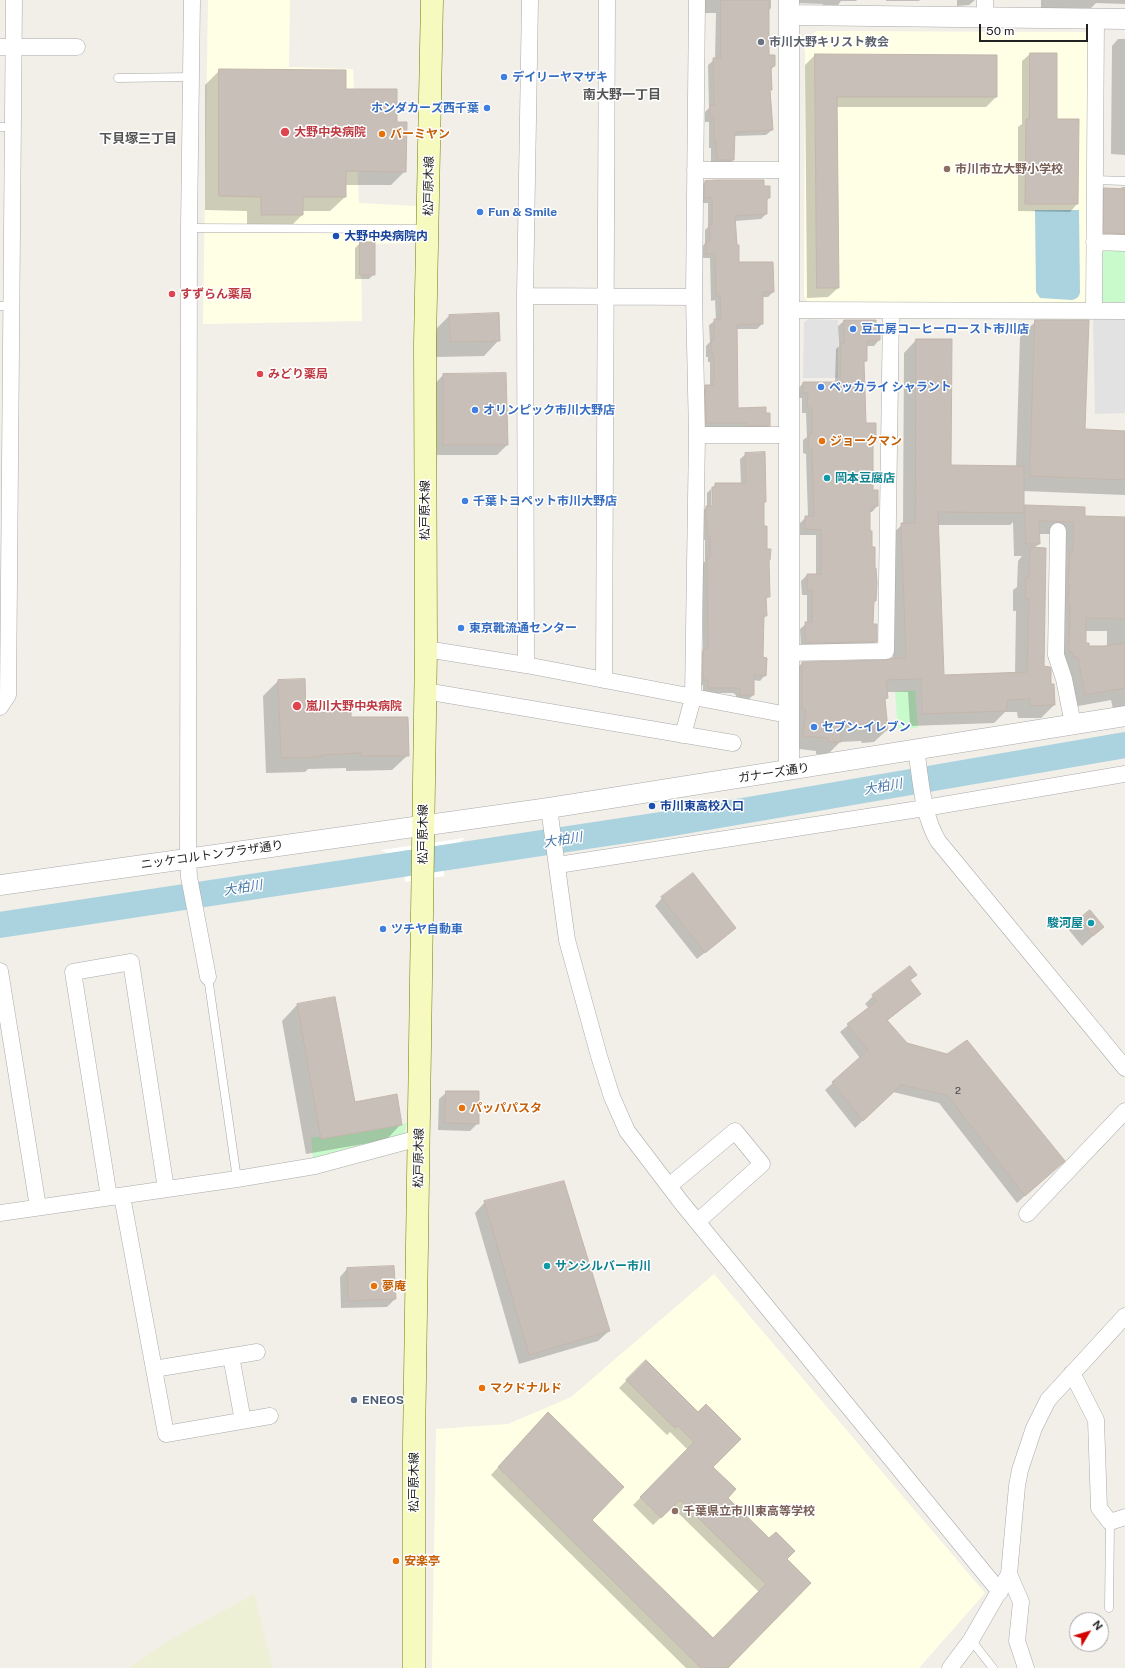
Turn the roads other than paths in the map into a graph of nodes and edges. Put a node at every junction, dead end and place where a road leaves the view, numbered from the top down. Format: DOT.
graph roads {
  1 [pos="14,0"];
  2 [pos="192,0"];
  3 [pos="432,0"];
  4 [pos="530,0"];
  5 [pos="607,0"];
  6 [pos="697,0"];
  7 [pos="790,8"];
  8 [pos="985,9"];
  9 [pos="1096,18"];
  10 [pos="1125,19"];
  11 [pos="7,47"];
  12 [pos="77,47"];
  13 [pos="191,76"];
  14 [pos="118,78"];
  15 [pos="6,127"];
  16 [pos="695,170"];
  17 [pos="789,170"];
  18 [pos="1095,180"];
  19 [pos="1125,180"];
  20 [pos="189,228"];
  21 [pos="428,229"];
  22 [pos="1094,242"];
  23 [pos="1125,243"];
  24 [pos="5,267"];
  25 [pos="525,296"];
  26 [pos="605,296"];
  27 [pos="694,297"];
  28 [pos="6,306"];
  29 [pos="789,310"];
  30 [pos="891,310"];
  31 [pos="1094,311"];
  32 [pos="1125,311"];
  33 [pos="788,435"];
  34 [pos="697,436"];
  35 [pos="1056,531"];
  36 [pos="426,648"];
  37 [pos="788,652"];
  38 [pos="526,665"];
  39 [pos="604,680"];
  40 [pos="425,691"];
  41 [pos="693,698"];
  42 [pos="0,707"];
  43 [pos="788,715"];
  44 [pos="1125,716"];
  45 [pos="1073,724"];
  46 [pos="683,735"];
  47 [pos="733,743"];
  48 [pos="916,750"];
  49 [pos="789,770"];
  50 [pos="1125,774"];
  51 [pos="549,808"];
  52 [pos="925,808"];
  53 [pos="423,833"];
  54 [pos="558,865"];
  55 [pos="189,868"];
  56 [pos="0,885"];
  57 [pos="0,971"];
  58 [pos="208,977"];
  59 [pos="1125,1068"];
  60 [pos="1125,1111"];
  61 [pos="419,1138"];
  62 [pos="237,1180"];
  63 [pos="669,1186"];
  64 [pos="166,1189"];
  65 [pos="116,1196"];
  66 [pos="38,1207"];
  67 [pos="0,1213"];
  68 [pos="1027,1214"];
  69 [pos="697,1222"];
  70 [pos="1125,1316"];
  71 [pos="257,1352"];
  72 [pos="232,1356"];
  73 [pos="154,1369"];
  74 [pos="1072,1373"];
  75 [pos="270,1416"];
  76 [pos="243,1420"];
  77 [pos="1118,1519"];
  78 [pos="1009,1574"];
  79 [pos="1000,1592"];
  80 [pos="1109,1608"];
  81 [pos="971,1640"];
  82 [pos="414,1668"];
  83 [pos="950,1668"];
  84 [pos="993,1668"];
  85 [pos="1026,1668"];
  1 -- 11 [label="street"];
  2 -- 13 [label="street"];
  3 -- 21 [label="main road, 松戸原木線"];
  4 -- 25 [label="street"];
  5 -- 26 [label="street"];
  6 -- 16 [label="street"];
  7 -- 8 [label="street"];
  7 -- 17 [label="street"];
  8 -- 9 [label="street"];
  9 -- 10 [label="street"];
  9 -- 18 [label="street"];
  11 -- 12 [label="street"];
  11 -- 15 [label="street"];
  13 -- 14 [label="lane"];
  13 -- 20 [label="street"];
  15 -- 24 [label="street"];
  16 -- 17 [label="street"];
  16 -- 27 [label="street"];
  17 -- 29 [label="street"];
  18 -- 19 [label="lane"];
  18 -- 22 [label="street"];
  20 -- 21 [label="lane"];
  20 -- 55 [label="street"];
  21 -- 36 [label="main road, 松戸原木線"];
  22 -- 23 [label="street"];
  22 -- 31 [label="street"];
  24 -- 28 [label="street"];
  25 -- 26 [label="street"];
  25 -- 38 [label="street"];
  26 -- 27 [label="street"];
  26 -- 39 [label="street"];
  27 -- 34 [label="street"];
  28 -- 42 [label="street"];
  29 -- 30 [label="street"];
  29 -- 33 [label="street"];
  30 -- 31 [label="street"];
  30 -- 37 [label="street"];
  31 -- 32 [label="street"];
  33 -- 34 [label="street"];
  33 -- 37 [label="street"];
  34 -- 41 [label="street"];
  35 -- 45 [label="street"];
  36 -- 38 [label="street"];
  36 -- 40 [label="main road, 松戸原木線"];
  37 -- 43 [label="street"];
  38 -- 39 [label="street"];
  39 -- 41 [label="street"];
  40 -- 46 [label="street"];
  40 -- 53 [label="main road, 松戸原木線"];
  41 -- 43 [label="street"];
  41 -- 46 [label="street"];
  43 -- 49 [label="street"];
  44 -- 45 [label="street, ガナーズ通り"];
  45 -- 48 [label="street, ガナーズ通り"];
  46 -- 47 [label="street"];
  48 -- 49 [label="street, ガナーズ通り"];
  48 -- 52 [label="street"];
  49 -- 51 [label="street, ガナーズ通り"];
  50 -- 52 [label="street"];
  51 -- 53 [label="street, ガナーズ通り"];
  51 -- 54 [label="street"];
  52 -- 54 [label="street"];
  52 -- 59 [label="street"];
  53 -- 55 [label="street, ニッケコルトンプラザ通り"];
  53 -- 61 [label="main road, 松戸原木線"];
  54 -- 63 [label="street"];
  55 -- 56 [label="street, ニッケコルトンプラザ通り"];
  55 -- 58 [label="street"];
  57 -- 66 [label="street"];
  58 -- 62 [label="lane"];
  60 -- 68 [label="street"];
  61 -- 62 [label="street"];
  61 -- 82 [label="main road, 松戸原木線"];
  62 -- 64 [label="street"];
  63 -- 69 [label="street"];
  63 -- 69 [label="street"];
  64 -- 65 [label="street"];
  64 -- 65 [label="street"];
  65 -- 66 [label="street"];
  65 -- 73 [label="street"];
  66 -- 67 [label="street"];
  69 -- 79 [label="street"];
  70 -- 74 [label="street"];
  71 -- 72 [label="street"];
  72 -- 73 [label="street"];
  72 -- 76 [label="street"];
  73 -- 76 [label="street"];
  74 -- 77 [label="street"];
  74 -- 78 [label="street"];
  75 -- 76 [label="street"];
  77 -- 80 [label="lane"];
  78 -- 79 [label="street"];
  78 -- 85 [label="street"];
  79 -- 81 [label="street"];
  81 -- 83 [label="street"];
  81 -- 84 [label="lane"];
}
